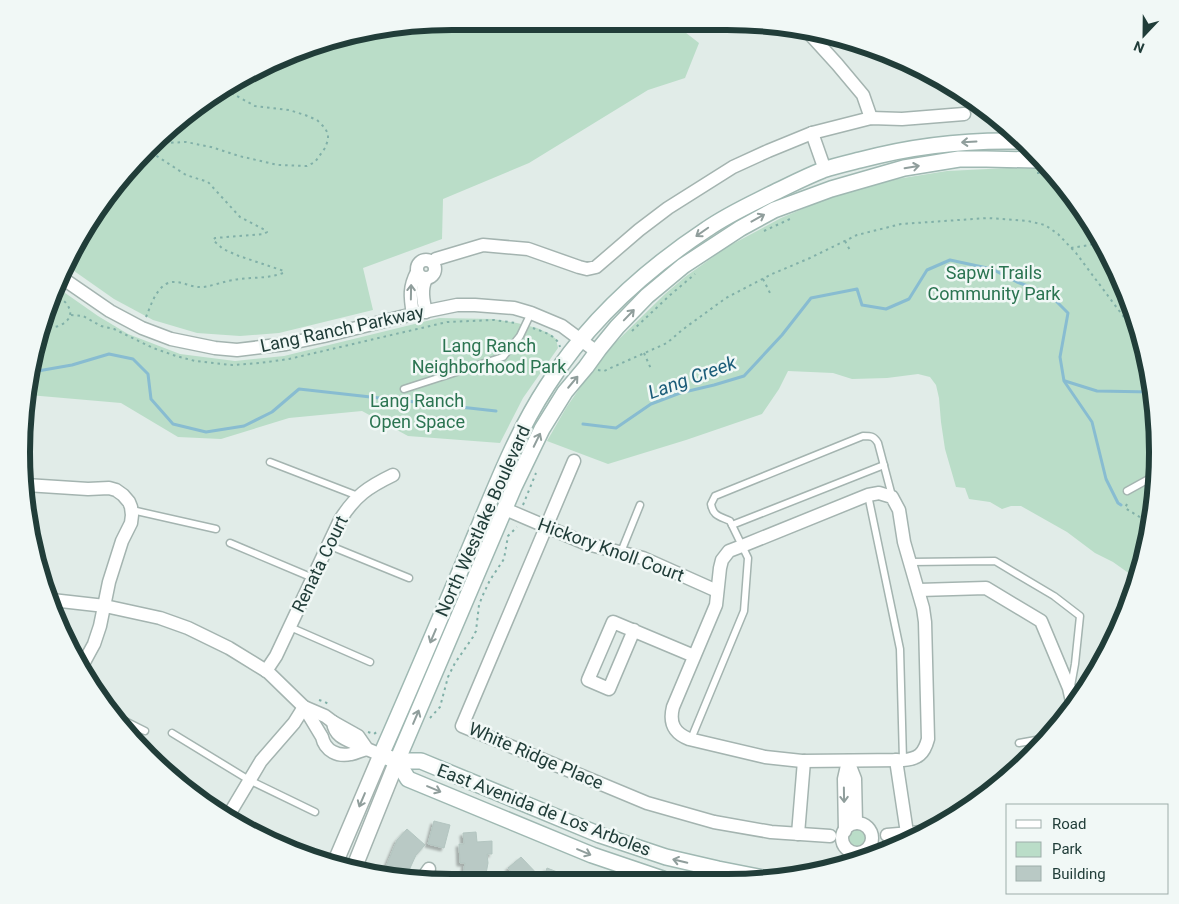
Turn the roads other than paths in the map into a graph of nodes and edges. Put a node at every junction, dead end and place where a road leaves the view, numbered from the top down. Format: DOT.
graph roads {
  1 [pos="814,39"];
  2 [pos="964,114"];
  3 [pos="871,118"];
  4 [pos="812,133"];
  5 [pos="1011,141"];
  6 [pos="1033,166"];
  7 [pos="824,170"];
  8 [pos="67,281"];
  9 [pos="419,313"];
  10 [pos="531,313"];
  11 [pos="581,340"];
  12 [pos="599,358"];
  13 [pos="404,389"];
  14 [pos="270,462"];
  15 [pos="574,462"];
  16 [pos="884,465"];
  17 [pos="393,475"];
  18 [pos="1148,479"];
  19 [pos="32,485"];
  20 [pos="1127,491"];
  21 [pos="868,495"];
  22 [pos="358,496"];
  23 [pos="892,497"];
  24 [pos="640,505"];
  25 [pos="505,509"];
  26 [pos="132,510"];
  27 [pos="732,525"];
  28 [pos="546,526"];
  29 [pos="216,529"];
  30 [pos="230,543"];
  31 [pos="328,545"];
  32 [pos="742,546"];
  33 [pos="621,552"];
  34 [pos="910,562"];
  35 [pos="313,578"];
  36 [pos="409,578"];
  37 [pos="919,590"];
  38 [pos="717,591"];
  39 [pos="57,601"];
  40 [pos="105,606"];
  41 [pos="290,627"];
  42 [pos="634,630"];
  43 [pos="694,656"];
  44 [pos="85,660"];
  45 [pos="370,662"];
  46 [pos="266,671"];
  47 [pos="1070,690"];
  48 [pos="1071,696"];
  49 [pos="304,708"];
  50 [pos="332,722"];
  51 [pos="129,723"];
  52 [pos="145,731"];
  53 [pos="172,733"];
  54 [pos="322,737"];
  55 [pos="691,739"];
  56 [pos="1034,740"];
  57 [pos="1019,743"];
  58 [pos="374,752"];
  59 [pos="899,760"];
  60 [pos="804,761"];
  61 [pos="848,761"];
  62 [pos="397,762"];
  63 [pos="249,780"];
  64 [pos="231,811"];
  65 [pos="315,812"];
  66 [pos="856,823"];
  67 [pos="845,831"];
  68 [pos="907,833"];
  69 [pos="798,834"];
  70 [pos="886,835"];
  71 [pos="830,836"];
  72 [pos="869,850"];
  73 [pos="851,856"];
  74 [pos="337,858"];
  75 [pos="356,863"];
  76 [pos="648,874"];
  77 [pos="740,874"];
  1 -- 3 [label="street"];
  2 -- 3 [label="street"];
  3 -- 4 [label="street"];
  4 -- 7 [label="street"];
  4 -- 9 [label="street"];
  5 -- 7 [label="main road, North Westlake Boulevard, one-way"];
  12 -- 6 [label="main road, North Westlake Boulevard, one-way"];
  7 -- 11 [label="main road, North Westlake Boulevard, one-way"];
  8 -- 9 [label="street, Lang Ranch Parkway"];
  9 -- 10 [label="street, Lang Ranch Parkway"];
  10 -- 11 [label="street, Lang Ranch Parkway"];
  10 -- 13 [label="lane"];
  11 -- 12 [label="street, Lang Ranch Parkway"];
  11 -- 58 [label="main road, North Westlake Boulevard, one-way"];
  25 -- 12 [label="main road, North Westlake Boulevard, one-way"];
  14 -- 22 [label="lane"];
  15 -- 28 [label="street, White Ridge Place"];
  16 -- 23 [label="lane"];
  16 -- 27 [label="lane"];
  16 -- 27 [label="lane"];
  17 -- 22 [label="street, Renata Court"];
  18 -- 20 [label="lane"];
  19 -- 26 [label="street"];
  21 -- 23 [label="street"];
  21 -- 32 [label="street"];
  21 -- 59 [label="lane"];
  22 -- 31 [label="street, Renata Court"];
  23 -- 34 [label="street"];
  24 -- 33 [label="lane"];
  25 -- 28 [label="street, Hickory Knoll Court"];
  62 -- 25 [label="main road, North Westlake Boulevard, one-way"];
  26 -- 29 [label="lane"];
  26 -- 40 [label="street"];
  27 -- 32 [label="lane"];
  28 -- 33 [label="street, Hickory Knoll Court"];
  28 -- 69 [label="street, White Ridge Place"];
  30 -- 35 [label="lane"];
  31 -- 35 [label="street, Renata Court"];
  31 -- 36 [label="lane"];
  32 -- 38 [label="street"];
  32 -- 55 [label="lane"];
  33 -- 38 [label="street, Hickory Knoll Court"];
  34 -- 37 [label="street"];
  34 -- 47 [label="lane"];
  35 -- 41 [label="street, Renata Court"];
  37 -- 47 [label="street"];
  37 -- 59 [label="street"];
  38 -- 43 [label="street"];
  39 -- 40 [label="street, East Avenida de Los Arboles"];
  40 -- 44 [label="street"];
  40 -- 46 [label="street, East Avenida de Los Arboles"];
  41 -- 45 [label="lane"];
  41 -- 46 [label="street, Renata Court"];
  42 -- 42 [label="street"];
  42 -- 43 [label="street"];
  43 -- 55 [label="street"];
  46 -- 49 [label="street, East Avenida de Los Arboles"];
  47 -- 48 [label="street"];
  49 -- 50 [label="street, East Avenida de Los Arboles"];
  49 -- 54 [label="street, East Avenida de Los Arboles"];
  49 -- 63 [label="street"];
  50 -- 54 [label="street"];
  50 -- 58 [label="street, East Avenida de Los Arboles"];
  51 -- 52 [label="lane"];
  53 -- 63 [label="lane"];
  54 -- 58 [label="street, East Avenida de Los Arboles"];
  55 -- 60 [label="street"];
  56 -- 57 [label="lane"];
  58 -- 62 [label="main road, East Avenida de Los Arboles"];
  58 -- 74 [label="main road, North Westlake Boulevard, one-way"];
  59 -- 61 [label="street"];
  59 -- 68 [label="street"];
  60 -- 61 [label="street"];
  60 -- 69 [label="street"];
  61 -- 66 [label="street"];
  61 -- 67 [label="street, one-way"];
  62 -- 75 [label="main road, North Westlake Boulevard"];
  62 -- 76 [label="main road, East Avenida de Los Arboles, one-way"];
  77 -- 62 [label="main road, East Avenida de Los Arboles, one-way"];
  63 -- 64 [label="street"];
  63 -- 65 [label="lane"];
  66 -- 67 [label="street"];
  66 -- 72 [label="street"];
  67 -- 73 [label="street"];
  68 -- 70 [label="street"];
  69 -- 71 [label="street, White Ridge Place"];
}
